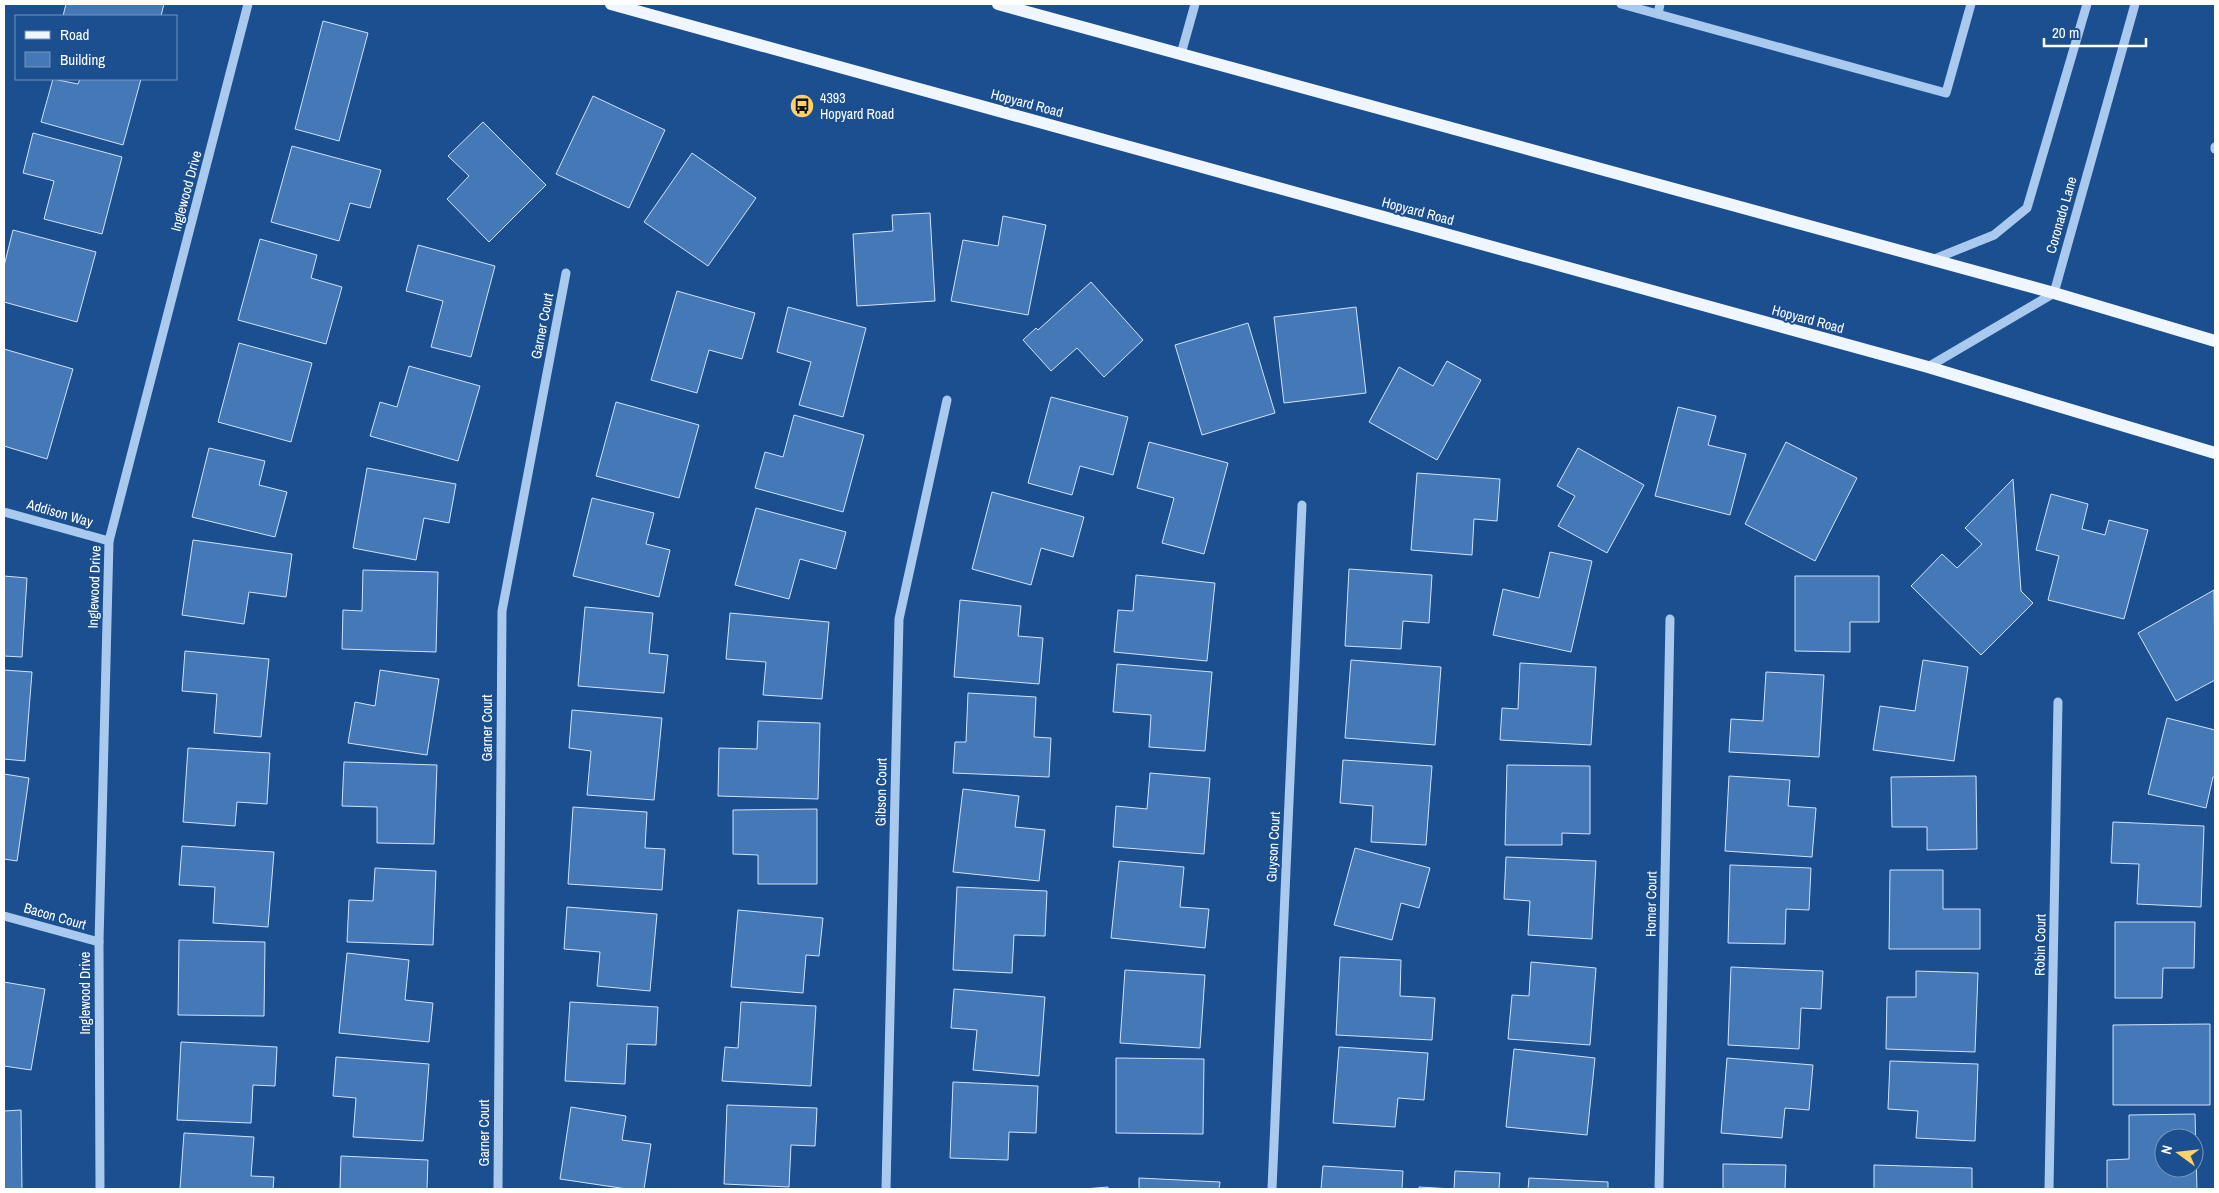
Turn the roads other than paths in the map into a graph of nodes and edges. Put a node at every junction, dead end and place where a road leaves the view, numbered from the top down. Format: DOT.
graph roads {
  1 [pos="248,4"];
  2 [pos="611,4"];
  3 [pos="998,4"];
  4 [pos="1196,4"];
  5 [pos="1621,4"];
  6 [pos="1660,4"];
  7 [pos="1971,4"];
  8 [pos="2087,4"];
  9 [pos="2134,4"];
  10 [pos="1658,14"];
  11 [pos="1181,54"];
  12 [pos="1932,260"];
  13 [pos="566,273"];
  14 [pos="2054,293"];
  15 [pos="2215,341"];
  16 [pos="1928,367"];
  17 [pos="947,400"];
  18 [pos="2215,453"];
  19 [pos="1302,505"];
  20 [pos="4,512"];
  21 [pos="109,541"];
  22 [pos="1670,619"];
  23 [pos="2058,702"];
  24 [pos="4,916"];
  25 [pos="99,942"];
  26 [pos="100,1189"];
  27 [pos="498,1189"];
  28 [pos="886,1189"];
  29 [pos="1272,1189"];
  30 [pos="1659,1189"];
  31 [pos="2049,1189"];
  1 -- 21 [label="street, Inglewood Drive"];
  2 -- 16 [label="main road, Hopyard Road"];
  3 -- 11 [label="main road"];
  4 -- 11 [label="street"];
  5 -- 10 [label="street"];
  6 -- 10 [label="street"];
  7 -- 10 [label="street"];
  8 -- 12 [label="street"];
  9 -- 14 [label="street, Coronado Lane"];
  11 -- 12 [label="main road"];
  12 -- 14 [label="main road"];
  13 -- 27 [label="street, Garner Court"];
  14 -- 15 [label="main road"];
  14 -- 16 [label="street"];
  16 -- 18 [label="main road, Hopyard Road"];
  17 -- 28 [label="street, Gibson Court"];
  19 -- 29 [label="street, Guyson Court"];
  20 -- 21 [label="street, Addison Way"];
  21 -- 25 [label="street, Inglewood Drive"];
  22 -- 30 [label="street, Homer Court"];
  23 -- 31 [label="street, Robin Court"];
  24 -- 25 [label="street, Bacon Court"];
  25 -- 26 [label="street, Inglewood Drive"];
}
